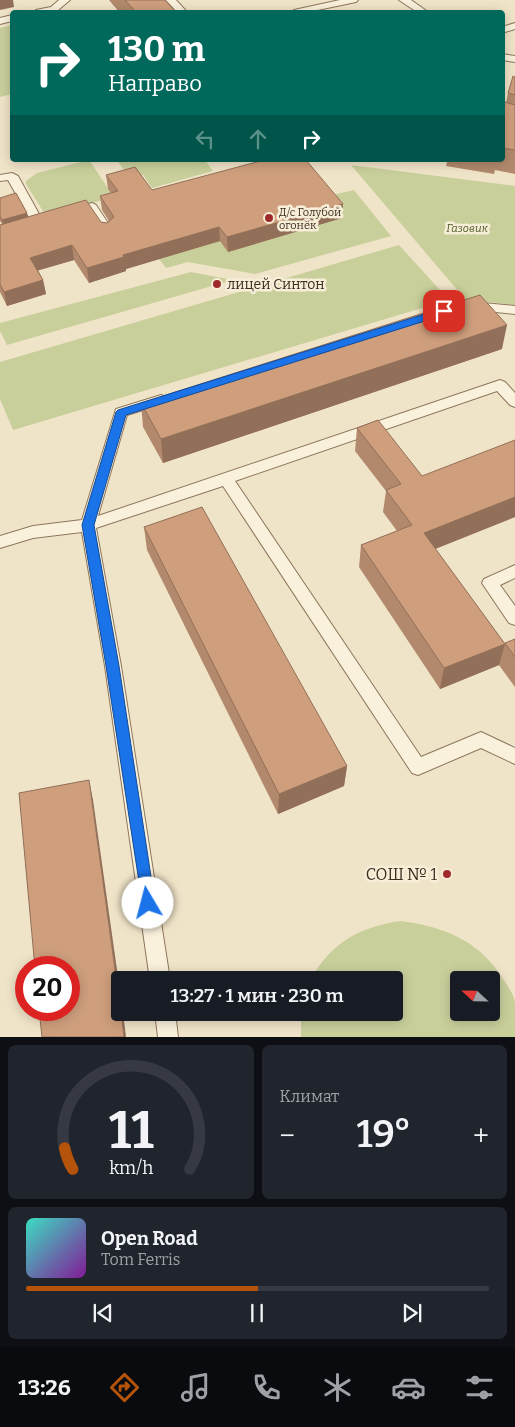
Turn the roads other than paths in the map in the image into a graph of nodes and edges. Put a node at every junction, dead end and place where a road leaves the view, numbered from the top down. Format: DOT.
graph roads {
  1 [pos="65,0"];
  2 [pos="171,0"];
  3 [pos="353,0"];
  4 [pos="404,0"];
  5 [pos="49,10"];
  6 [pos="180,10"];
  7 [pos="306,10"];
  8 [pos="420,10"];
  9 [pos="0,178"];
  10 [pos="108,232"];
  11 [pos="463,306"];
  12 [pos="515,310"];
  13 [pos="178,395"];
  14 [pos="515,402"];
  15 [pos="226,479"];
  16 [pos="88,525"];
  17 [pos="0,542"];
  18 [pos="515,571"];
  19 [pos="515,618"];
  20 [pos="515,756"];
  21 [pos="159,971"];
  22 [pos="166,1021"];
  23 [pos="168,1037"];
  1 -- 5 [label="lane"];
  2 -- 6 [label="lane"];
  3 -- 7 [label="lane"];
  4 -- 8 [label="lane"];
  9 -- 10 [label="lane"];
  11 -- 12 [label="lane"];
  13 -- 16 [label="lane"];
  14 -- 15 [label="lane"];
  15 -- 16 [label="lane"];
  15 -- 20 [label="lane"];
  16 -- 17 [label="lane"];
  16 -- 21 [label="lane"];
  18 -- 19 [label="lane"];
  22 -- 23 [label="lane"];
}
